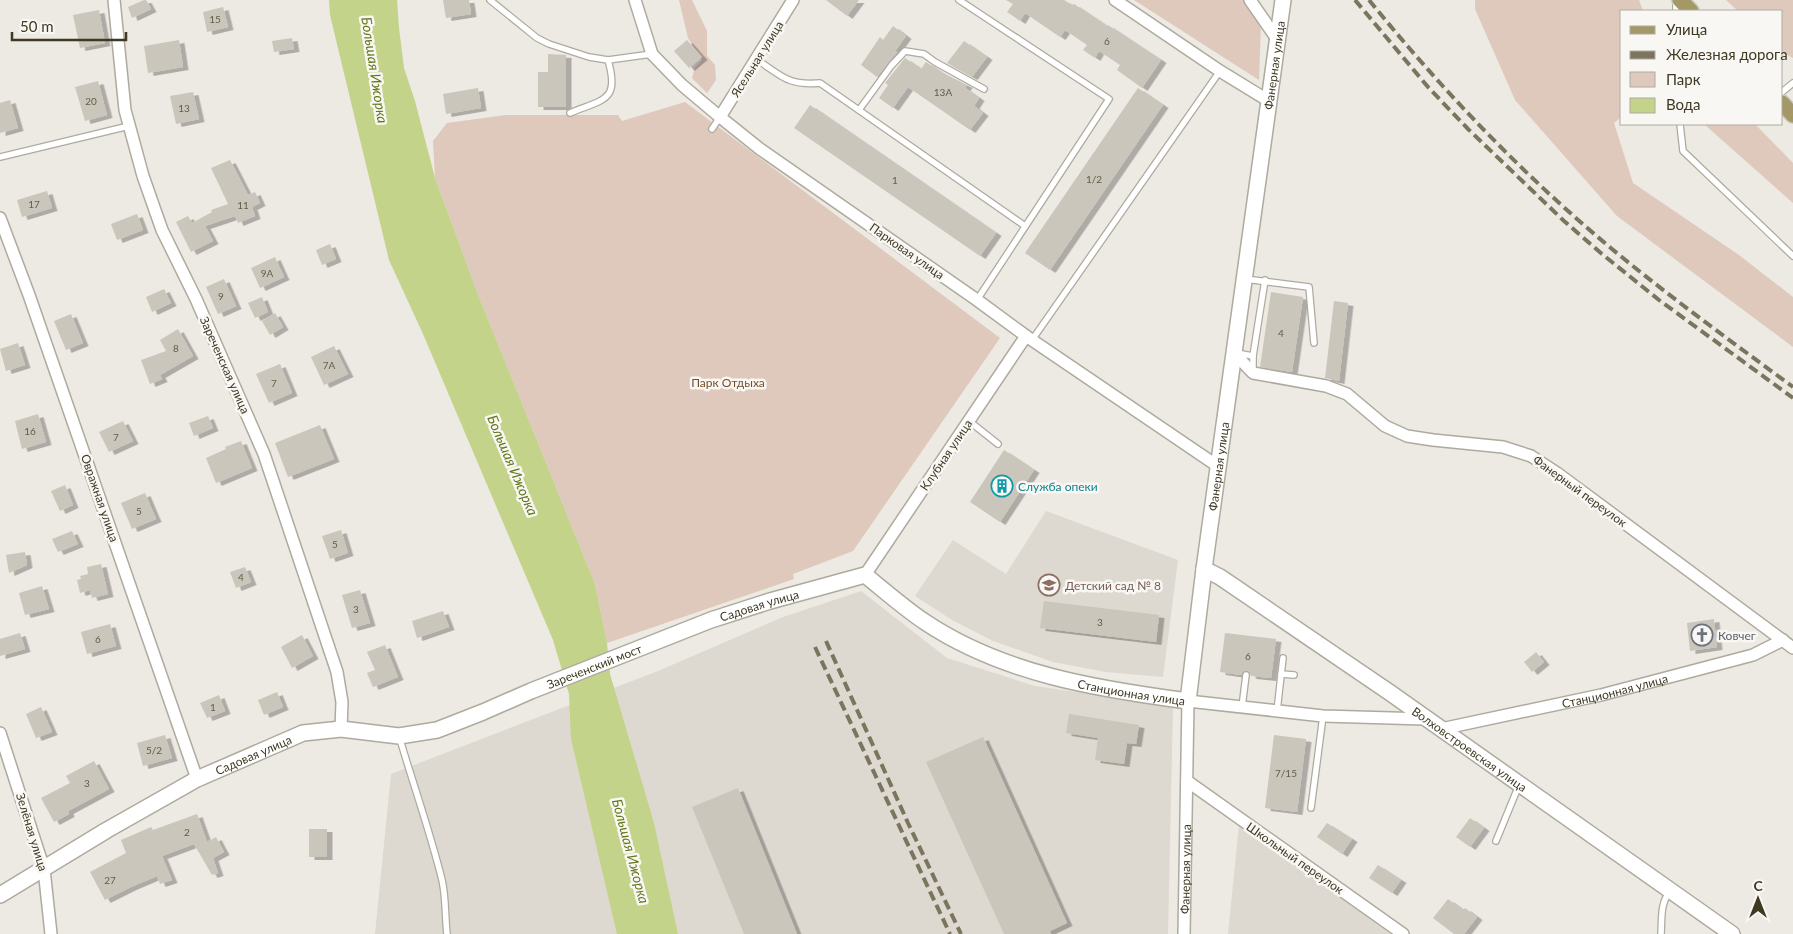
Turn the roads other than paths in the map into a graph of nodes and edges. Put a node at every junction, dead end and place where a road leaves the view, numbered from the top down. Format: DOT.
graph roads {
  1 [pos="114,0"];
  2 [pos="490,0"];
  3 [pos="635,0"];
  4 [pos="793,0"];
  5 [pos="959,0"];
  6 [pos="1115,0"];
  7 [pos="1250,0"];
  8 [pos="1283,0"];
  9 [pos="1680,0"];
  10 [pos="1690,10"];
  11 [pos="1277,39"];
  12 [pos="652,54"];
  13 [pos="756,59"];
  14 [pos="608,60"];
  15 [pos="1220,71"];
  16 [pos="1793,83"];
  17 [pos="984,89"];
  18 [pos="1783,91"];
  19 [pos="1269,101"];
  20 [pos="1783,104"];
  21 [pos="859,110"];
  22 [pos="570,113"];
  23 [pos="1793,115"];
  24 [pos="720,118"];
  25 [pos="1680,125"];
  26 [pos="129,126"];
  27 [pos="712,129"];
  28 [pos="0,157"];
  29 [pos="0,218"];
  30 [pos="1025,226"];
  31 [pos="1793,256"];
  32 [pos="1245,279"];
  33 [pos="1264,280"];
  34 [pos="977,300"];
  35 [pos="1029,338"];
  36 [pos="1314,343"];
  37 [pos="1234,353"];
  38 [pos="1253,356"];
  39 [pos="1253,373"];
  40 [pos="969,422"];
  41 [pos="998,444"];
  42 [pos="1218,467"];
  43 [pos="1204,569"];
  44 [pos="865,575"];
  45 [pos="1783,640"];
  46 [pos="657,643"];
  47 [pos="1793,648"];
  48 [pos="1283,658"];
  49 [pos="1281,674"];
  50 [pos="1246,675"];
  51 [pos="1294,675"];
  52 [pos="531,690"];
  53 [pos="1188,701"];
  54 [pos="1242,707"];
  55 [pos="1277,711"];
  56 [pos="1323,716"];
  57 [pos="1425,719"];
  58 [pos="341,729"];
  59 [pos="1441,729"];
  60 [pos="0,733"];
  61 [pos="399,736"];
  62 [pos="197,779"];
  63 [pos="1188,781"];
  64 [pos="1519,785"];
  65 [pos="1311,808"];
  66 [pos="1496,840"];
  67 [pos="44,869"];
  68 [pos="1670,891"];
  69 [pos="0,895"];
  70 [pos="51,934"];
  71 [pos="447,934"];
  72 [pos="1184,934"];
  73 [pos="1403,934"];
  74 [pos="1661,934"];
  75 [pos="1732,934"];
  1 -- 26 [label="street, Зареченская улица"];
  2 -- 14 [label="lane"];
  3 -- 12 [label="street, Парковая улица"];
  4 -- 13 [label="street, Ясельная улица"];
  5 -- 30 [label="lane"];
  6 -- 15 [label="street"];
  7 -- 11 [label="street"];
  8 -- 11 [label="street, Фанерная улица"];
  9 -- 10 [label="main road"];
  11 -- 19 [label="street, Фанерная улица"];
  12 -- 14 [label="lane"];
  12 -- 24 [label="street, Парковая улица"];
  13 -- 21 [label="lane"];
  13 -- 24 [label="street, Ясельная улица"];
  14 -- 22 [label="lane"];
  15 -- 19 [label="street"];
  15 -- 35 [label="lane"];
  16 -- 18 [label="lane"];
  17 -- 21 [label="lane"];
  19 -- 32 [label="street, Фанерная улица"];
  20 -- 23 [label="main road"];
  21 -- 30 [label="lane"];
  24 -- 27 [label="lane"];
  24 -- 34 [label="street, Парковая улица"];
  25 -- 31 [label="lane"];
  26 -- 28 [label="lane"];
  26 -- 58 [label="street, Зареченская улица"];
  29 -- 62 [label="street, Овражная улица"];
  30 -- 34 [label="lane"];
  32 -- 33 [label="lane"];
  32 -- 37 [label="street, Фанерная улица"];
  33 -- 36 [label="lane"];
  33 -- 38 [label="lane"];
  34 -- 35 [label="street, Парковая улица"];
  35 -- 40 [label="street, Клубная улица"];
  35 -- 42 [label="street, Парковая улица"];
  37 -- 38 [label="lane"];
  37 -- 39 [label="street"];
  37 -- 42 [label="street, Фанерная улица"];
  38 -- 39 [label="lane"];
  39 -- 45 [label="street, Фанерный переулок"];
  40 -- 41 [label="lane"];
  40 -- 44 [label="street, Клубная улица"];
  42 -- 43 [label="street, Фанерная улица"];
  43 -- 53 [label="street, Фанерная улица"];
  43 -- 57 [label="street, Волховстроевская улица"];
  44 -- 46 [label="street, Садовая улица"];
  44 -- 53 [label="street, Станционная улица"];
  45 -- 47 [label="street, Фанерный переулок"];
  45 -- 59 [label="street, Станционная улица"];
  46 -- 52 [label="street, Зареченский мост"];
  48 -- 49 [label="lane"];
  49 -- 51 [label="lane"];
  49 -- 55 [label="lane"];
  50 -- 54 [label="lane"];
  52 -- 61 [label="street, Садовая улица"];
  53 -- 54 [label="street, Станционная улица"];
  53 -- 63 [label="street, Фанерная улица"];
  54 -- 55 [label="street, Станционная улица"];
  55 -- 56 [label="street, Станционная улица"];
  56 -- 57 [label="street, Станционная улица"];
  56 -- 65 [label="lane"];
  57 -- 59 [label="street, Волховстроевская улица"];
  58 -- 61 [label="street, Садовая улица"];
  58 -- 62 [label="street, Садовая улица"];
  59 -- 64 [label="street, Волховстроевская улица"];
  60 -- 67 [label="street, Зелёная улица"];
  61 -- 71 [label="lane"];
  62 -- 67 [label="street, Садовая улица"];
  63 -- 72 [label="street, Фанерная улица"];
  63 -- 73 [label="street, Школьный переулок"];
  64 -- 66 [label="lane"];
  64 -- 68 [label="street, Волховстроевская улица"];
  67 -- 69 [label="street, Садовая улица"];
  67 -- 70 [label="street, Зелёная улица"];
  68 -- 74 [label="lane"];
  68 -- 75 [label="street, Волховстроевская улица"];
}
